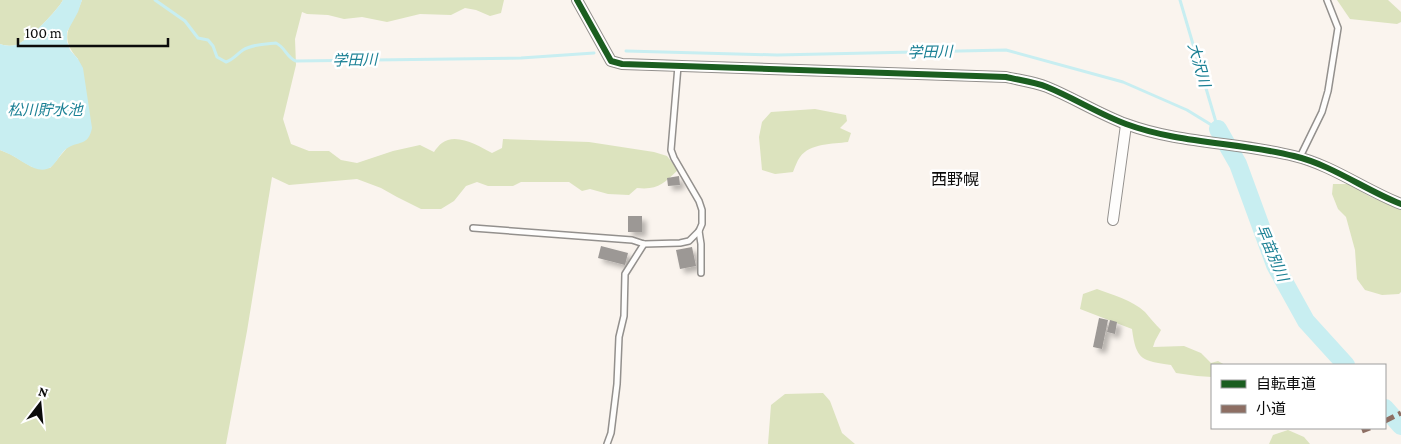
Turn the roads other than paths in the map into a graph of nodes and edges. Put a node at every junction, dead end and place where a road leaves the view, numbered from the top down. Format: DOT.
graph roads {
  1 [pos="577,0"];
  2 [pos="1327,0"];
  3 [pos="678,66"];
  4 [pos="1126,124"];
  5 [pos="1300,157"];
  6 [pos="1401,204"];
  7 [pos="1113,220"];
  8 [pos="473,228"];
  9 [pos="699,231"];
  10 [pos="644,244"];
  11 [pos="701,273"];
  12 [pos="607,444"];
  1 -- 3 [label="street"];
  2 -- 5 [label="lane"];
  3 -- 4 [label="street"];
  3 -- 9 [label="lane"];
  4 -- 5 [label="street"];
  4 -- 7 [label="street"];
  5 -- 6 [label="street"];
  8 -- 10 [label="lane"];
  9 -- 10 [label="lane"];
  9 -- 11 [label="lane"];
  10 -- 12 [label="lane"];
}
